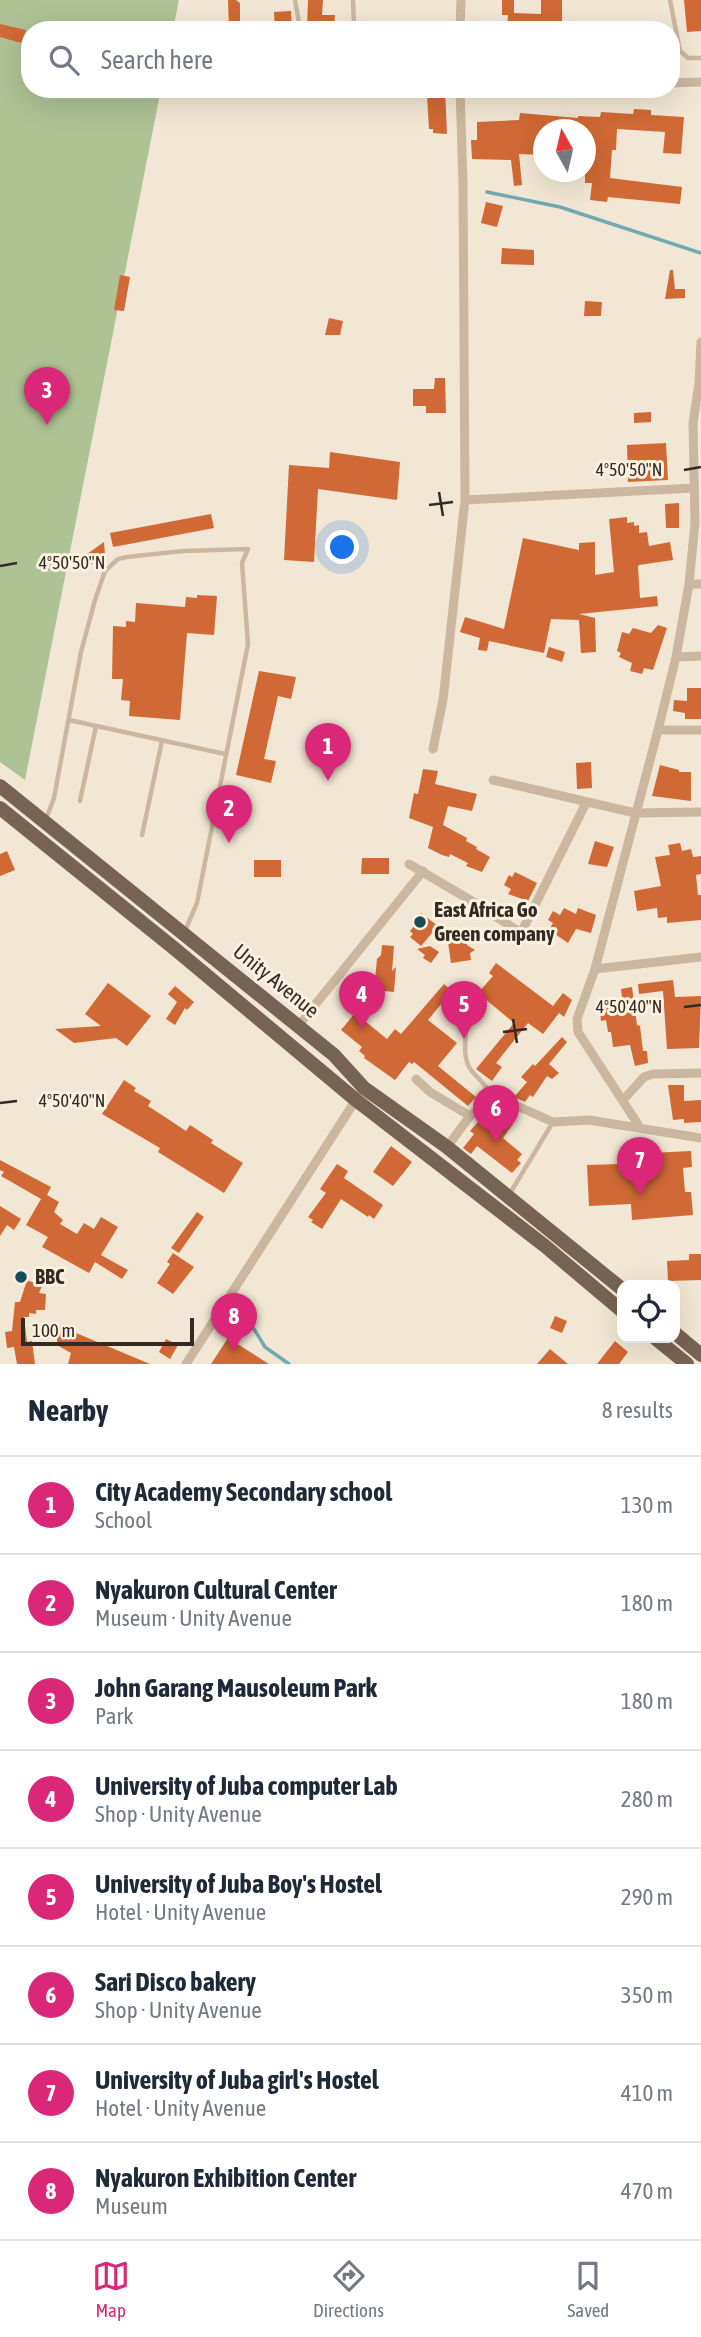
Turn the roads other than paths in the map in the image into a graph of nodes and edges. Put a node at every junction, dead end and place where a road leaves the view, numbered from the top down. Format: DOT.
graph roads {
  1 [pos="295,0"];
  2 [pos="353,0"];
  3 [pos="461,0"];
  4 [pos="670,0"];
  5 [pos="299,21"];
  6 [pos="354,21"];
  7 [pos="460,21"];
  8 [pos="674,21"];
  9 [pos="680,51"];
  10 [pos="701,58"];
  11 [pos="701,82"];
  12 [pos="680,83"];
  13 [pos="460,98"];
  14 [pos="701,342"];
  15 [pos="698,402"];
  16 [pos="697,447"];
  17 [pos="693,488"];
  18 [pos="465,500"];
  19 [pos="698,523"];
  20 [pos="689,584"];
  21 [pos="701,584"];
  22 [pos="701,656"];
  23 [pos="676,657"];
  24 [pos="69,720"];
  25 [pos="96,726"];
  26 [pos="658,730"];
  27 [pos="701,730"];
  28 [pos="162,741"];
  29 [pos="432,748"];
  30 [pos="225,754"];
  31 [pos="493,780"];
  32 [pos="0,786"];
  33 [pos="79,801"];
  34 [pos="586,803"];
  35 [pos="0,808"];
  36 [pos="701,812"];
  37 [pos="635,813"];
  38 [pos="44,823"];
  39 [pos="142,835"];
  40 [pos="409,864"];
  41 [pos="423,871"];
  42 [pos="184,933"];
  43 [pos="175,949"];
  44 [pos="701,957"];
  45 [pos="595,969"];
  46 [pos="298,1026"];
  47 [pos="466,1026"];
  48 [pos="701,1073"];
  49 [pos="416,1079"];
  50 [pos="360,1094"];
  51 [pos="492,1097"];
  52 [pos="623,1100"];
  53 [pos="470,1116"];
  54 [pos="553,1122"];
  55 [pos="639,1126"];
  56 [pos="701,1139"];
  57 [pos="447,1147"];
  58 [pos="509,1196"];
  59 [pos="617,1285"];
  60 [pos="617,1307"];
  61 [pos="680,1337"];
  62 [pos="661,1343"];
  63 [pos="701,1355"];
  64 [pos="187,1364"];
  65 [pos="687,1364"];
  1 -- 5 [label="lane"];
  2 -- 6 [label="lane"];
  3 -- 7 [label="street"];
  4 -- 8 [label="lane"];
  9 -- 10 [label="lane"];
  11 -- 12 [label="street"];
  13 -- 18 [label="street"];
  14 -- 15 [label="street"];
  15 -- 16 [label="street"];
  16 -- 17 [label="street"];
  17 -- 18 [label="street"];
  17 -- 19 [label="street"];
  18 -- 29 [label="street"];
  19 -- 20 [label="street"];
  20 -- 21 [label="street"];
  20 -- 23 [label="street"];
  22 -- 23 [label="street"];
  23 -- 26 [label="street"];
  24 -- 25 [label="lane"];
  24 -- 30 [label="lane"];
  24 -- 38 [label="lane"];
  25 -- 28 [label="lane"];
  25 -- 33 [label="lane"];
  26 -- 27 [label="street"];
  26 -- 37 [label="street"];
  28 -- 30 [label="lane"];
  28 -- 39 [label="lane"];
  30 -- 42 [label="lane"];
  31 -- 34 [label="street"];
  32 -- 38 [label="main road, Unity Avenue"];
  34 -- 37 [label="street"];
  34 -- 41 [label="street"];
  35 -- 43 [label="main road, Unity Avenue"];
  36 -- 37 [label="street"];
  37 -- 45 [label="street"];
  38 -- 42 [label="main road, Unity Avenue"];
  40 -- 41 [label="street"];
  41 -- 46 [label="street"];
  42 -- 43 [label="lane"];
  42 -- 46 [label="main road, Unity Avenue"];
  43 -- 50 [label="main road, Unity Avenue"];
  44 -- 45 [label="street"];
  45 -- 52 [label="street"];
  46 -- 50 [label="main road, Unity Avenue"];
  47 -- 51 [label="lane"];
  48 -- 52 [label="street"];
  49 -- 53 [label="street"];
  50 -- 57 [label="main road, Unity Avenue"];
  50 -- 60 [label="main road, Unity Avenue"];
  50 -- 64 [label="street"];
  51 -- 53 [label="street"];
  51 -- 54 [label="street"];
  52 -- 55 [label="street"];
  53 -- 57 [label="street"];
  54 -- 55 [label="street"];
  54 -- 58 [label="lane"];
  55 -- 56 [label="street"];
  57 -- 58 [label="main road, Unity Avenue"];
  58 -- 59 [label="main road, Unity Avenue"];
  61 -- 63 [label="main road"];
  62 -- 65 [label="main road"];
}
